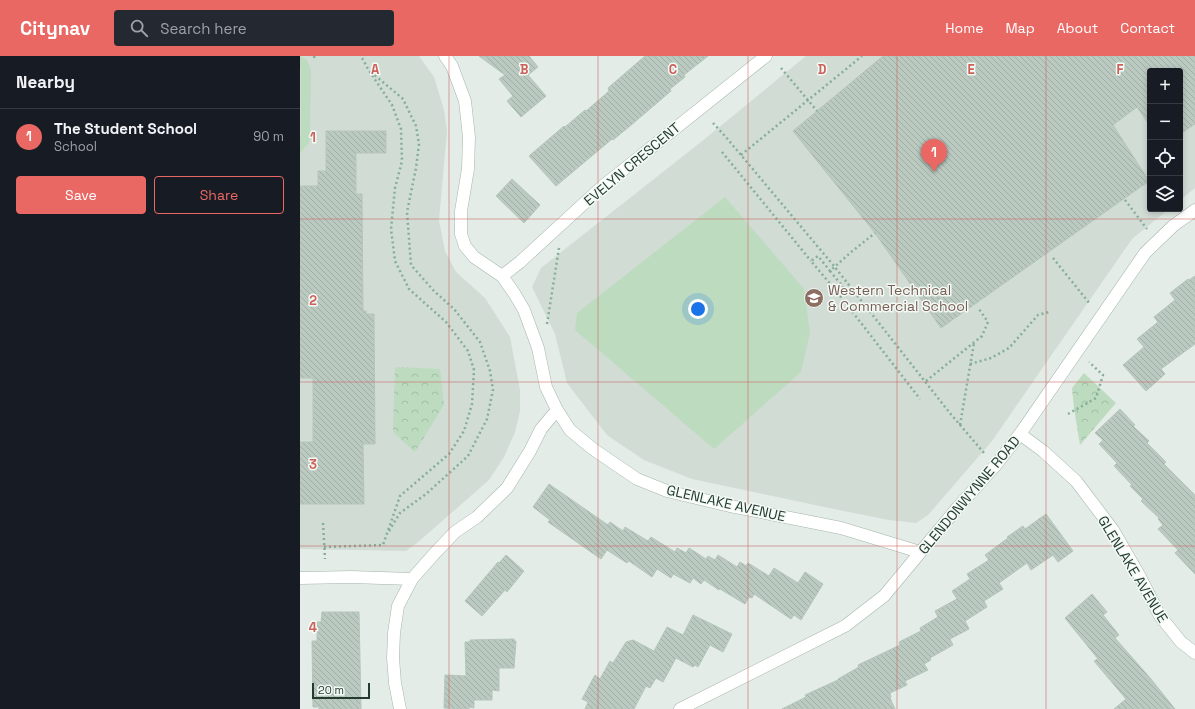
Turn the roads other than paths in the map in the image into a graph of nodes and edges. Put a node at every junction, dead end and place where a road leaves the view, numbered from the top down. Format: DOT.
graph roads {
  1 [pos="445,56"];
  2 [pos="766,56"];
  3 [pos="1195,210"];
  4 [pos="502,276"];
  5 [pos="557,410"];
  6 [pos="1020,434"];
  7 [pos="920,552"];
  8 [pos="300,578"];
  9 [pos="412,579"];
  10 [pos="1195,653"];
  11 [pos="400,709"];
  12 [pos="680,709"];
  1 -- 4 [label="street"];
  2 -- 4 [label="street, EVELYN CRESCENT"];
  3 -- 6 [label="street, GLENDONWYNNE ROAD"];
  4 -- 5 [label="street, GLENLAKE AVENUE"];
  5 -- 7 [label="street, GLENLAKE AVENUE"];
  5 -- 9 [label="street"];
  6 -- 7 [label="street, GLENDONWYNNE ROAD"];
  6 -- 10 [label="street, GLENLAKE AVENUE"];
  7 -- 12 [label="street, GLENDONWYNNE ROAD"];
  8 -- 9 [label="street"];
  9 -- 11 [label="street"];
}
